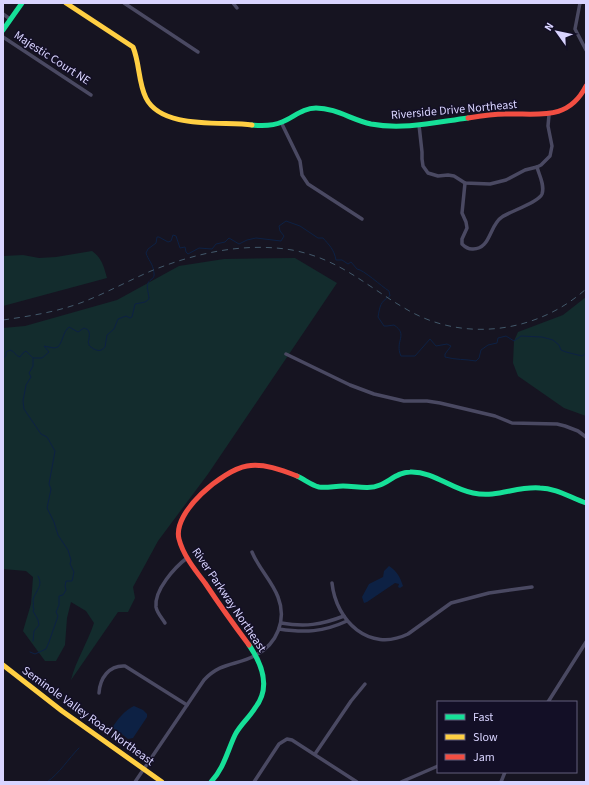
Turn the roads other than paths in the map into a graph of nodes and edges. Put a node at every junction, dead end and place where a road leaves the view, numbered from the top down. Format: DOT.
graph roads {
  1 [pos="22,3"];
  2 [pos="66,3"];
  3 [pos="124,3"];
  4 [pos="233,3"];
  5 [pos="580,3"];
  6 [pos="236,8"];
  7 [pos="3,14"];
  8 [pos="10,19"];
  9 [pos="3,30"];
  10 [pos="3,37"];
  11 [pos="586,47"];
  12 [pos="198,52"];
  13 [pos="586,86"];
  14 [pos="91,95"];
  15 [pos="549,114"];
  16 [pos="281,122"];
  17 [pos="418,125"];
  18 [pos="537,166"];
  19 [pos="465,183"];
  20 [pos="362,219"];
  21 [pos="286,354"];
  22 [pos="586,437"];
  23 [pos="586,503"];
  24 [pos="252,552"];
  25 [pos="187,558"];
  26 [pos="332,583"];
  27 [pos="532,587"];
  28 [pos="344,616"];
  29 [pos="347,621"];
  30 [pos="165,623"];
  31 [pos="281,623"];
  32 [pos="279,629"];
  33 [pos="586,642"];
  34 [pos="256,656"];
  35 [pos="3,666"];
  36 [pos="365,684"];
  37 [pos="99,693"];
  38 [pos="549,701"];
  39 [pos="187,705"];
  40 [pos="314,754"];
  41 [pos="437,766"];
  42 [pos="144,770"];
  43 [pos="135,782"];
  44 [pos="162,782"];
  45 [pos="211,782"];
  46 [pos="254,782"];
  47 [pos="357,782"];
  48 [pos="401,782"];
  1 -- 8 [label="street"];
  2 -- 16 [label="street, Riverside Drive Northeast"];
  3 -- 12 [label="street"];
  4 -- 6 [label="street"];
  5 -- 11 [label="street"];
  7 -- 8 [label="street"];
  8 -- 9 [label="street"];
  10 -- 14 [label="street, Majestic Court NE"];
  13 -- 15 [label="street, Riverside Drive Northeast"];
  15 -- 17 [label="street, Riverside Drive Northeast"];
  15 -- 18 [label="street"];
  16 -- 17 [label="street, Riverside Drive Northeast"];
  16 -- 20 [label="street"];
  17 -- 19 [label="street"];
  18 -- 19 [label="street"];
  18 -- 19 [label="street"];
  21 -- 22 [label="street"];
  23 -- 25 [label="street, River Parkway Northeast"];
  24 -- 31 [label="street"];
  25 -- 30 [label="street"];
  25 -- 34 [label="street, River Parkway Northeast"];
  26 -- 28 [label="street"];
  27 -- 29 [label="street"];
  28 -- 29 [label="street"];
  28 -- 31 [label="street"];
  29 -- 32 [label="street"];
  31 -- 32 [label="street"];
  32 -- 34 [label="street"];
  33 -- 38 [label="street"];
  34 -- 39 [label="street"];
  34 -- 45 [label="street, River Parkway Northeast"];
  35 -- 42 [label="street, Seminole Valley Road Northeast"];
  36 -- 40 [label="street"];
  37 -- 39 [label="street"];
  39 -- 42 [label="street"];
  40 -- 46 [label="street"];
  40 -- 47 [label="street"];
  41 -- 48 [label="street"];
  42 -- 43 [label="street"];
  42 -- 44 [label="street, Seminole Valley Road Northeast"];
}
